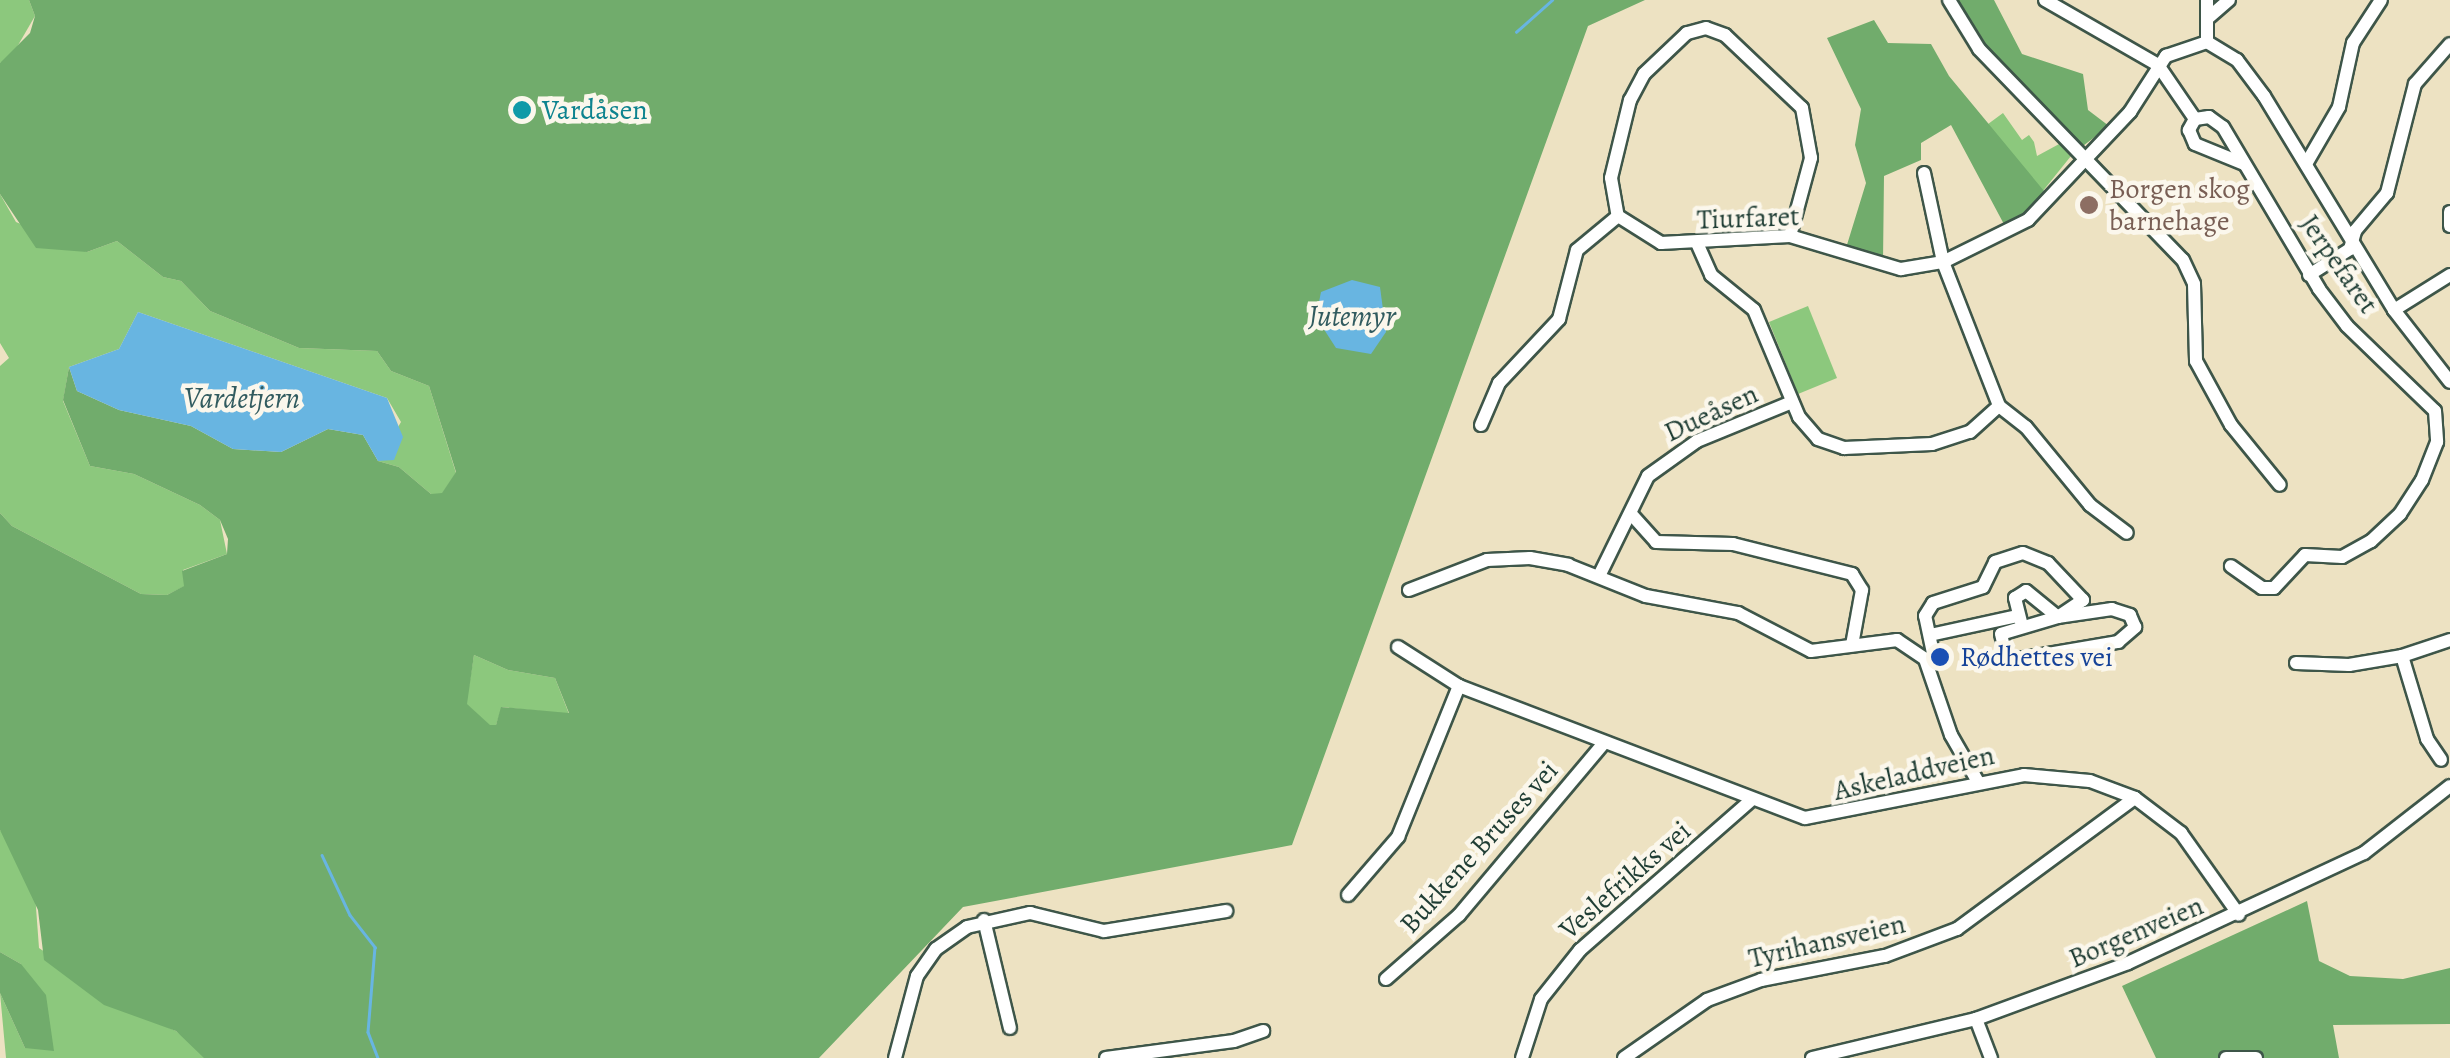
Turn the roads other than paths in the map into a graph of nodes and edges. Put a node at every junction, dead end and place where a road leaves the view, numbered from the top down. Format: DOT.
graph roads {
  1 [pos="1950,0"];
  2 [pos="2044,0"];
  3 [pos="2207,0"];
  4 [pos="2228,0"];
  5 [pos="2381,0"];
  6 [pos="2207,19"];
  7 [pos="2207,42"];
  8 [pos="2450,44"];
  9 [pos="2158,65"];
  10 [pos="2196,119"];
  11 [pos="2088,160"];
  12 [pos="2244,164"];
  13 [pos="2306,164"];
  14 [pos="1924,172"];
  15 [pos="2450,212"];
  16 [pos="1618,216"];
  17 [pos="2450,226"];
  18 [pos="1790,236"];
  19 [pos="2351,239"];
  20 [pos="1697,243"];
  21 [pos="1943,262"];
  22 [pos="2309,274"];
  23 [pos="2450,275"];
  24 [pos="2394,310"];
  25 [pos="2450,382"];
  26 [pos="1792,402"];
  27 [pos="1999,406"];
  28 [pos="1481,425"];
  29 [pos="2280,485"];
  30 [pos="1632,515"];
  31 [pos="2127,533"];
  32 [pos="2232,566"];
  33 [pos="1599,576"];
  34 [pos="1409,590"];
  35 [pos="2058,617"];
  36 [pos="2020,620"];
  37 [pos="1930,635"];
  38 [pos="2450,640"];
  39 [pos="1852,645"];
  40 [pos="1398,647"];
  41 [pos="1933,653"];
  42 [pos="2402,656"];
  43 [pos="2296,663"];
  44 [pos="1459,686"];
  45 [pos="1604,743"];
  46 [pos="2441,760"];
  47 [pos="1978,782"];
  48 [pos="2450,786"];
  49 [pos="2136,798"];
  50 [pos="1749,802"];
  51 [pos="1348,895"];
  52 [pos="1226,911"];
  53 [pos="2238,915"];
  54 [pos="984,920"];
  55 [pos="1386,980"];
  56 [pos="1976,1020"];
  57 [pos="1010,1028"];
  58 [pos="1263,1031"];
  59 [pos="896,1058"];
  60 [pos="1106,1058"];
  61 [pos="1522,1058"];
  62 [pos="1624,1058"];
  63 [pos="1812,1058"];
  64 [pos="1991,1058"];
  65 [pos="2226,1058"];
  66 [pos="2256,1058"];
  1 -- 11 [label="street"];
  2 -- 9 [label="street"];
  3 -- 6 [label="street"];
  4 -- 6 [label="street"];
  5 -- 13 [label="street"];
  6 -- 7 [label="street"];
  7 -- 9 [label="street"];
  7 -- 13 [label="street"];
  8 -- 19 [label="street"];
  9 -- 10 [label="street, Jerpefaret"];
  9 -- 11 [label="street, Tiurfaret"];
  10 -- 12 [label="street, Jerpefaret"];
  10 -- 12 [label="street, Jerpefaret"];
  11 -- 21 [label="street, Tiurfaret"];
  11 -- 29 [label="street"];
  12 -- 22 [label="street, Jerpefaret"];
  13 -- 19 [label="street"];
  14 -- 21 [label="street"];
  15 -- 17 [label="street"];
  16 -- 18 [label="street"];
  16 -- 20 [label="street, Tiurfaret"];
  16 -- 28 [label="street"];
  18 -- 20 [label="street, Tiurfaret"];
  18 -- 21 [label="street, Tiurfaret"];
  19 -- 22 [label="street"];
  19 -- 24 [label="street"];
  20 -- 26 [label="street, Dueåsen"];
  21 -- 27 [label="street"];
  22 -- 32 [label="street, Jerpefaret"];
  23 -- 24 [label="street"];
  24 -- 25 [label="street"];
  26 -- 27 [label="street, Dueåsen"];
  26 -- 30 [label="street, Dueåsen"];
  27 -- 31 [label="street"];
  30 -- 33 [label="street, Dueåsen"];
  30 -- 39 [label="street"];
  33 -- 34 [label="street"];
  33 -- 39 [label="street"];
  35 -- 36 [label="street"];
  35 -- 36 [label="street"];
  35 -- 36 [label="street"];
  35 -- 37 [label="street"];
  36 -- 37 [label="street"];
  37 -- 41 [label="street"];
  38 -- 42 [label="street"];
  39 -- 47 [label="street"];
  40 -- 44 [label="street, Askeladdveien"];
  42 -- 43 [label="street"];
  42 -- 46 [label="street"];
  44 -- 45 [label="street, Askeladdveien"];
  44 -- 51 [label="street"];
  45 -- 50 [label="street, Askeladdveien"];
  45 -- 55 [label="street, Bukkene Bruses vei"];
  47 -- 49 [label="street, Askeladdveien"];
  47 -- 50 [label="street, Askeladdveien"];
  48 -- 53 [label="street, Borgenveien"];
  49 -- 53 [label="street, Askeladdveien"];
  49 -- 62 [label="street, Tyrihansveien"];
  50 -- 61 [label="street, Veslefrikks vei"];
  52 -- 54 [label="street"];
  53 -- 56 [label="street, Borgenveien"];
  54 -- 57 [label="street"];
  54 -- 59 [label="street"];
  56 -- 63 [label="street, Borgenveien"];
  56 -- 64 [label="street"];
  58 -- 60 [label="street"];
  65 -- 66 [label="street"];
}
